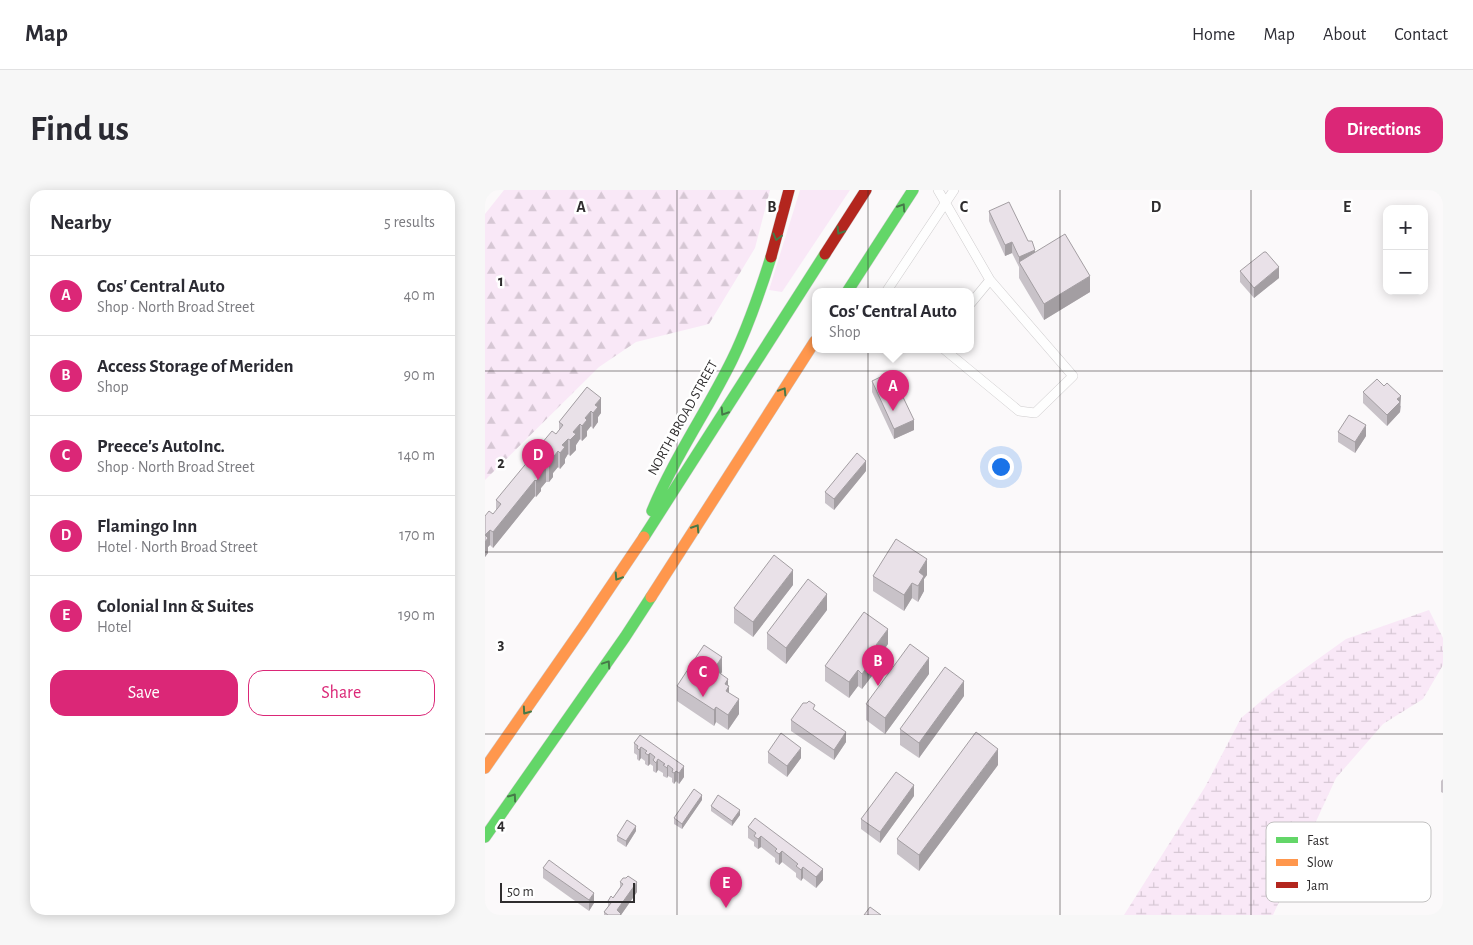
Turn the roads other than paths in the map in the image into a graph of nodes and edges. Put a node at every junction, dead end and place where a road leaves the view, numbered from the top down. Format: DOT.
graph roads {
  1 [pos="789,190"];
  2 [pos="866,190"];
  3 [pos="913,190"];
  4 [pos="938,190"];
  5 [pos="953,190"];
  6 [pos="945,203"];
  7 [pos="990,280"];
  8 [pos="853,288"];
  9 [pos="889,288"];
  10 [pos="974,299"];
  11 [pos="812,346"];
  12 [pos="949,353"];
  13 [pos="644,536"];
  14 [pos="485,768"];
  15 [pos="485,837"];
  1 -- 13 [label="main road, NORTH BROAD STREET, one-way"];
  2 -- 13 [label="main road, one-way"];
  8 -- 3 [label="main road, one-way"];
  4 -- 6 [label="lane"];
  5 -- 6 [label="lane"];
  6 -- 7 [label="lane"];
  6 -- 9 [label="lane"];
  7 -- 10 [label="lane"];
  7 -- 12 [label="lane"];
  15 -- 11 [label="main road, one-way"];
  13 -- 14 [label="main road, NORTH BROAD STREET, one-way"];
}
